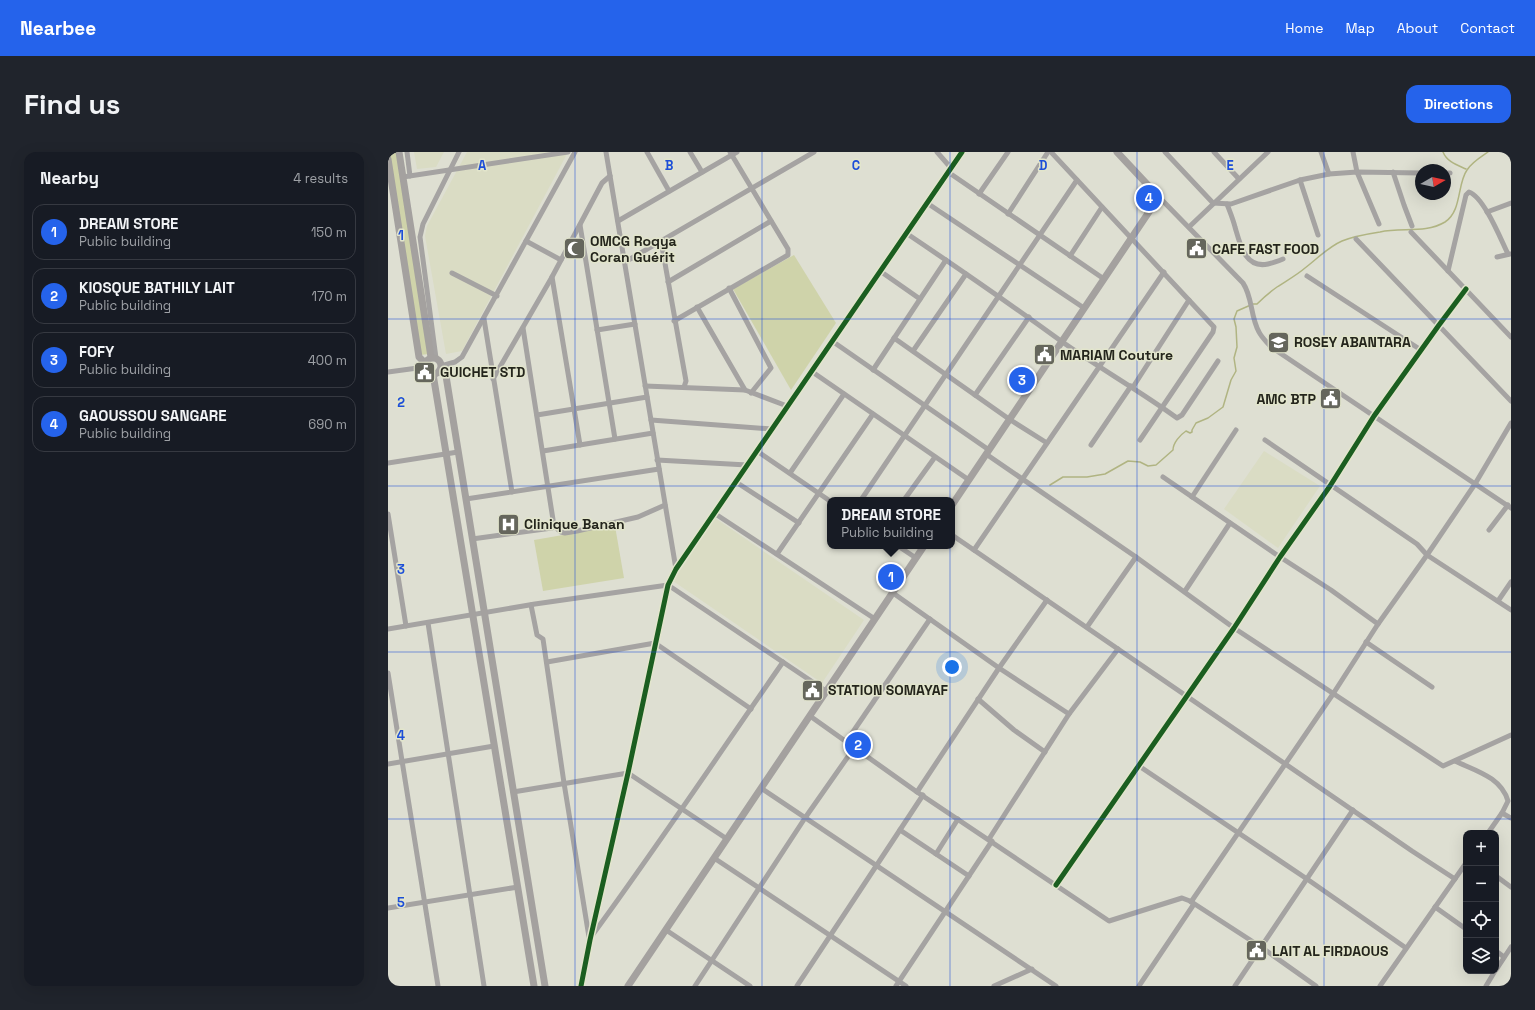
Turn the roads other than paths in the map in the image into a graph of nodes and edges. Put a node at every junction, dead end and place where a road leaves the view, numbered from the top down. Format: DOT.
graph roads {
  1 [pos="399,152"];
  2 [pos="406,152"];
  3 [pos="458,152"];
  4 [pos="568,152"];
  5 [pos="575,152"];
  6 [pos="606,152"];
  7 [pos="647,152"];
  8 [pos="690,152"];
  9 [pos="737,152"];
  10 [pos="814,152"];
  11 [pos="937,152"];
  12 [pos="962,152"];
  13 [pos="1008,152"];
  14 [pos="1049,152"];
  15 [pos="1117,152"];
  16 [pos="1165,152"];
  17 [pos="1214,152"];
  18 [pos="1321,152"];
  19 [pos="1355,152"];
  20 [pos="1266,153"];
  21 [pos="731,154"];
  22 [pos="388,159"];
  23 [pos="449,170"];
  24 [pos="949,170"];
  25 [pos="702,172"];
  26 [pos="1357,172"];
  27 [pos="1393,172"];
  28 [pos="1415,173"];
  29 [pos="1329,174"];
  30 [pos="610,176"];
  31 [pos="407,177"];
  32 [pos="390,179"];
  33 [pos="1240,179"];
  34 [pos="1077,180"];
  35 [pos="1300,180"];
  36 [pos="752,188"];
  37 [pos="669,191"];
  38 [pos="978,194"];
  39 [pos="1159,197"];
  40 [pos="927,203"];
  41 [pos="1511,203"];
  42 [pos="1213,204"];
  43 [pos="1227,204"];
  44 [pos="1102,207"];
  45 [pos="1487,212"];
  46 [pos="1008,214"];
  47 [pos="618,221"];
  48 [pos="771,221"];
  49 [pos="1379,224"];
  50 [pos="580,225"];
  51 [pos="1412,226"];
  52 [pos="1189,227"];
  53 [pos="1411,232"];
  54 [pos="906,233"];
  55 [pos="1040,235"];
  56 [pos="1318,235"];
  57 [pos="1131,238"];
  58 [pos="1356,239"];
  59 [pos="526,241"];
  60 [pos="661,241"];
  61 [pos="1509,254"];
  62 [pos="1070,256"];
  63 [pos="1497,257"];
  64 [pos="1283,259"];
  65 [pos="561,260"];
  66 [pos="946,260"];
  67 [pos="625,262"];
  68 [pos="1020,265"];
  69 [pos="880,271"];
  70 [pos="1448,271"];
  71 [pos="1164,272"];
  72 [pos="452,273"];
  73 [pos="966,274"];
  74 [pos="552,276"];
  75 [pos="1307,276"];
  76 [pos="1104,279"];
  77 [pos="668,282"];
  78 [pos="729,288"];
  79 [pos="1466,290"];
  80 [pos="496,296"];
  81 [pos="999,296"];
  82 [pos="920,299"];
  83 [pos="1189,300"];
  84 [pos="697,307"];
  85 [pos="1084,308"];
  86 [pos="1029,317"];
  87 [pos="484,319"];
  88 [pos="674,321"];
  89 [pos="635,324"];
  90 [pos="1439,325"];
  91 [pos="523,328"];
  92 [pos="597,330"];
  93 [pos="1511,337"];
  94 [pos="894,338"];
  95 [pos="832,341"];
  96 [pos="1062,341"];
  97 [pos="1421,350"];
  98 [pos="913,351"];
  99 [pos="434,358"];
  100 [pos="1218,361"];
  101 [pos="425,365"];
  102 [pos="1100,365"];
  103 [pos="441,368"];
  104 [pos="873,370"];
  105 [pos="388,372"];
  106 [pos="811,372"];
  107 [pos="433,374"];
  108 [pos="946,374"];
  109 [pos="493,378"];
  110 [pos="645,386"];
  111 [pos="1132,386"];
  112 [pos="684,387"];
  113 [pos="745,390"];
  114 [pos="751,393"];
  115 [pos="844,394"];
  116 [pos="975,395"];
  117 [pos="647,397"];
  118 [pos="1511,401"];
  119 [pos="609,403"];
  120 [pos="787,406"];
  121 [pos="925,406"];
  122 [pos="1162,407"];
  123 [pos="574,409"];
  124 [pos="873,414"];
  125 [pos="537,415"];
  126 [pos="1374,416"];
  127 [pos="1009,419"];
  128 [pos="651,420"];
  129 [pos="1511,423"];
  130 [pos="772,429"];
  131 [pos="1236,430"];
  132 [pos="653,433"];
  133 [pos="905,435"];
  134 [pos="615,439"];
  135 [pos="1140,440"];
  136 [pos="1265,440"];
  137 [pos="1047,444"];
  138 [pos="580,445"];
  139 [pos="1091,445"];
  140 [pos="543,451"];
  141 [pos="757,451"];
  142 [pos="458,452"];
  143 [pos="988,452"];
  144 [pos="446,454"];
  145 [pos="935,457"];
  146 [pos="658,460"];
  147 [pos="388,463"];
  148 [pos="747,465"];
  149 [pos="659,469"];
  150 [pos="790,473"];
  151 [pos="1163,477"];
  152 [pos="969,480"];
  153 [pos="1022,480"];
  154 [pos="736,482"];
  155 [pos="1475,484"];
  156 [pos="549,486"];
  157 [pos="1330,486"];
  158 [pos="512,492"];
  159 [pos="819,494"];
  160 [pos="863,497"];
  161 [pos="906,497"];
  162 [pos="1192,497"];
  163 [pos="466,499"];
  164 [pos="827,499"];
  165 [pos="955,501"];
  166 [pos="665,505"];
  167 [pos="1509,506"];
  168 [pos="714,513"];
  169 [pos="388,514"];
  170 [pos="799,523"];
  171 [pos="1230,523"];
  172 [pos="554,526"];
  173 [pos="1489,530"];
  174 [pos="955,537"];
  175 [pos="472,539"];
  176 [pos="902,549"];
  177 [pos="922,549"];
  178 [pos="974,550"];
  179 [pos="777,554"];
  180 [pos="1427,555"];
  181 [pos="1136,557"];
  182 [pos="1280,557"];
  183 [pos="916,558"];
  184 [pos="676,569"];
  185 [pos="1511,582"];
  186 [pos="668,585"];
  187 [pos="1185,591"];
  188 [pos="893,593"];
  189 [pos="1047,600"];
  190 [pos="1498,601"];
  191 [pos="531,605"];
  192 [pos="1511,610"];
  193 [pos="484,614"];
  194 [pos="473,616"];
  195 [pos="875,619"];
  196 [pos="930,619"];
  197 [pos="428,623"];
  198 [pos="1378,624"];
  199 [pos="406,626"];
  200 [pos="1087,628"];
  201 [pos="1234,628"];
  202 [pos="388,629"];
  203 [pos="1366,642"];
  204 [pos="655,643"];
  205 [pos="1118,649"];
  206 [pos="546,662"];
  207 [pos="783,662"];
  208 [pos="999,668"];
  209 [pos="388,673"];
  210 [pos="1432,687"];
  211 [pos="826,692"];
  212 [pos="1334,694"];
  213 [pos="1187,696"];
  214 [pos="978,699"];
  215 [pos="750,709"];
  216 [pos="1069,714"];
  217 [pos="810,716"];
  218 [pos="1511,735"];
  219 [pos="846,742"];
  220 [pos="494,746"];
  221 [pos="854,748"];
  222 [pos="1045,752"];
  223 [pos="448,754"];
  224 [pos="1455,761"];
  225 [pos="402,762"];
  226 [pos="388,764"];
  227 [pos="1286,764"];
  228 [pos="1139,766"];
  229 [pos="628,773"];
  230 [pos="564,783"];
  231 [pos="761,788"];
  232 [pos="514,792"];
  233 [pos="917,792"];
  234 [pos="923,795"];
  235 [pos="681,808"];
  236 [pos="1352,810"];
  237 [pos="1502,813"];
  238 [pos="805,818"];
  239 [pos="1511,818"];
  240 [pos="958,819"];
  241 [pos="900,830"];
  242 [pos="1490,830"];
  243 [pos="1238,833"];
  244 [pos="727,839"];
  245 [pos="990,840"];
  246 [pos="936,854"];
  247 [pos="714,858"];
  248 [pos="877,866"];
  249 [pos="1465,866"];
  250 [pos="969,876"];
  251 [pos="1499,878"];
  252 [pos="1307,879"];
  253 [pos="1455,879"];
  254 [pos="1056,885"];
  255 [pos="518,887"];
  256 [pos="1511,887"];
  257 [pos="759,888"];
  258 [pos="470,894"];
  259 [pos="424,902"];
  260 [pos="1193,903"];
  261 [pos="1435,907"];
  262 [pos="388,908"];
  263 [pos="945,911"];
  264 [pos="1463,927"];
  265 [pos="666,930"];
  266 [pos="830,936"];
  267 [pos="590,940"];
  268 [pos="1261,947"];
  269 [pos="1511,947"];
  270 [pos="1406,948"];
  271 [pos="1499,953"];
  272 [pos="1504,957"];
  273 [pos="711,960"];
  274 [pos="1499,965"];
  275 [pos="1032,969"];
  276 [pos="1494,974"];
  277 [pos="897,984"];
  278 [pos="438,986"];
  279 [pos="484,986"];
  280 [pos="534,986"];
  281 [pos="545,986"];
  282 [pos="581,986"];
  283 [pos="628,986"];
  284 [pos="695,986"];
  285 [pos="750,986"];
  286 [pos="798,986"];
  287 [pos="906,986"];
  288 [pos="994,986"];
  289 [pos="1056,986"];
  290 [pos="1139,986"];
  291 [pos="1235,986"];
  292 [pos="1316,986"];
  293 [pos="1380,986"];
  294 [pos="1486,986"];
  1 -- 31 [label="main road"];
  2 -- 31 [label="street"];
  3 -- 23 [label="street"];
  4 -- 23 [label="street"];
  5 -- 59 [label="street"];
  6 -- 30 [label="street"];
  7 -- 37 [label="street"];
  8 -- 25 [label="street"];
  9 -- 21 [label="street"];
  10 -- 36 [label="street"];
  11 -- 24 [label="street"];
  12 -- 24 [label="street"];
  13 -- 38 [label="street"];
  14 -- 34 [label="street"];
  14 -- 46 [label="street"];
  15 -- 39 [label="main road"];
  16 -- 42 [label="street"];
  17 -- 33 [label="street"];
  18 -- 29 [label="street"];
  19 -- 26 [label="street"];
  20 -- 33 [label="street"];
  21 -- 25 [label="street"];
  21 -- 36 [label="street"];
  22 -- 32 [label="main road"];
  23 -- 31 [label="street"];
  23 -- 99 [label="street"];
  24 -- 38 [label="street"];
  24 -- 40 [label="street"];
  25 -- 37 [label="street"];
  26 -- 27 [label="street"];
  26 -- 29 [label="street"];
  26 -- 49 [label="street"];
  27 -- 28 [label="street"];
  27 -- 51 [label="street"];
  29 -- 35 [label="street"];
  30 -- 47 [label="street"];
  30 -- 50 [label="street"];
  31 -- 99 [label="main road"];
  32 -- 101 [label="main road"];
  33 -- 42 [label="street"];
  34 -- 44 [label="street"];
  34 -- 55 [label="street"];
  35 -- 43 [label="street"];
  35 -- 56 [label="street"];
  36 -- 48 [label="street"];
  36 -- 60 [label="street"];
  37 -- 47 [label="street"];
  38 -- 46 [label="street"];
  39 -- 52 [label="street"];
  39 -- 57 [label="main road"];
  40 -- 54 [label="street"];
  40 -- 68 [label="street"];
  41 -- 45 [label="street"];
  42 -- 43 [label="street"];
  42 -- 52 [label="street"];
  43 -- 64 [label="street"];
  44 -- 57 [label="street"];
  44 -- 62 [label="street"];
  45 -- 61 [label="street"];
  45 -- 70 [label="street"];
  46 -- 55 [label="street"];
  47 -- 67 [label="street"];
  48 -- 77 [label="street"];
  48 -- 78 [label="street"];
  50 -- 65 [label="street"];
  50 -- 92 [label="street"];
  52 -- 126 [label="street"];
  53 -- 70 [label="street"];
  54 -- 66 [label="street"];
  54 -- 69 [label="street"];
  55 -- 62 [label="street"];
  55 -- 68 [label="street"];
  57 -- 71 [label="street"];
  57 -- 76 [label="main road"];
  58 -- 90 [label="street"];
  59 -- 65 [label="street"];
  59 -- 80 [label="street"];
  60 -- 67 [label="street"];
  60 -- 77 [label="street"];
  61 -- 63 [label="street"];
  62 -- 76 [label="street"];
  65 -- 74 [label="street"];
  66 -- 73 [label="street"];
  66 -- 82 [label="street"];
  67 -- 89 [label="street"];
  68 -- 81 [label="street"];
  68 -- 85 [label="street"];
  69 -- 82 [label="street"];
  69 -- 95 [label="street"];
  70 -- 79 [label="street"];
  71 -- 83 [label="street"];
  71 -- 102 [label="street"];
  72 -- 80 [label="street"];
  73 -- 81 [label="street"];
  73 -- 98 [label="street"];
  74 -- 91 [label="street"];
  74 -- 123 [label="street"];
  75 -- 97 [label="street"];
  76 -- 85 [label="main road"];
  77 -- 88 [label="street"];
  78 -- 84 [label="street"];
  78 -- 114 [label="street"];
  79 -- 90 [label="street"];
  79 -- 93 [label="street"];
  80 -- 87 [label="street"];
  81 -- 86 [label="street"];
  81 -- 108 [label="street"];
  82 -- 94 [label="street"];
  83 -- 111 [label="street"];
  83 -- 122 [label="street"];
  84 -- 88 [label="street"];
  84 -- 113 [label="street"];
  85 -- 96 [label="main road"];
  86 -- 96 [label="street"];
  86 -- 116 [label="street"];
  87 -- 103 [label="street"];
  87 -- 109 [label="street"];
  88 -- 112 [label="street"];
  89 -- 92 [label="street"];
  89 -- 110 [label="street"];
  90 -- 97 [label="street"];
  90 -- 118 [label="street"];
  91 -- 109 [label="street"];
  91 -- 125 [label="street"];
  92 -- 119 [label="street"];
  94 -- 98 [label="street"];
  94 -- 104 [label="street"];
  95 -- 104 [label="street"];
  95 -- 106 [label="street"];
  96 -- 102 [label="street"];
  96 -- 127 [label="main road"];
  97 -- 126 [label="street"];
  98 -- 108 [label="street"];
  99 -- 101 [label="main road"];
  99 -- 103 [label="main road"];
  100 -- 122 [label="street"];
  101 -- 105 [label="street"];
  101 -- 107 [label="main road"];
  102 -- 111 [label="street"];
  102 -- 137 [label="street"];
  103 -- 107 [label="main road"];
  103 -- 142 [label="main road"];
  104 -- 121 [label="street"];
  106 -- 115 [label="street"];
  106 -- 120 [label="street"];
  107 -- 144 [label="main road"];
  108 -- 116 [label="street"];
  108 -- 121 [label="street"];
  109 -- 158 [label="street"];
  110 -- 112 [label="street"];
  110 -- 117 [label="street"];
  111 -- 122 [label="street"];
  111 -- 139 [label="street"];
  112 -- 113 [label="street"];
  113 -- 114 [label="street"];
  114 -- 120 [label="street"];
  115 -- 124 [label="street"];
  115 -- 150 [label="street"];
  116 -- 127 [label="street"];
  117 -- 119 [label="street"];
  117 -- 128 [label="street"];
  119 -- 123 [label="street"];
  119 -- 134 [label="street"];
  120 -- 130 [label="street"];
  121 -- 133 [label="street"];
  121 -- 143 [label="street"];
  122 -- 135 [label="street"];
  123 -- 125 [label="street"];
  123 -- 138 [label="street"];
  124 -- 133 [label="street"];
  124 -- 159 [label="street"];
  125 -- 140 [label="street"];
  126 -- 155 [label="street"];
  126 -- 157 [label="street"];
  127 -- 137 [label="street"];
  127 -- 143 [label="main road"];
  128 -- 130 [label="street"];
  128 -- 132 [label="street"];
  129 -- 155 [label="street"];
  130 -- 141 [label="street"];
  131 -- 162 [label="street"];
  132 -- 134 [label="street"];
  132 -- 146 [label="street"];
  133 -- 145 [label="street"];
  133 -- 160 [label="street"];
  134 -- 138 [label="street"];
  136 -- 157 [label="street"];
  137 -- 153 [label="street"];
  138 -- 140 [label="street"];
  140 -- 156 [label="street"];
  141 -- 148 [label="street"];
  141 -- 150 [label="street"];
  142 -- 144 [label="street"];
  142 -- 163 [label="main road"];
  143 -- 152 [label="main road"];
  143 -- 153 [label="street"];
  144 -- 147 [label="street"];
  144 -- 194 [label="main road"];
  145 -- 152 [label="street"];
  145 -- 161 [label="street"];
  146 -- 148 [label="street"];
  146 -- 149 [label="street"];
  148 -- 154 [label="street"];
  149 -- 156 [label="street"];
  149 -- 166 [label="street"];
  150 -- 159 [label="street"];
  151 -- 162 [label="street"];
  152 -- 165 [label="main road"];
  153 -- 178 [label="street"];
  153 -- 181 [label="street"];
  154 -- 168 [label="street"];
  154 -- 170 [label="street"];
  155 -- 167 [label="street"];
  155 -- 180 [label="street"];
  156 -- 158 [label="street"];
  156 -- 172 [label="street"];
  157 -- 180 [label="street"];
  157 -- 182 [label="street"];
  158 -- 163 [label="street"];
  159 -- 164 [label="street"];
  159 -- 170 [label="street"];
  162 -- 171 [label="street"];
  163 -- 175 [label="main road"];
  166 -- 172 [label="street"];
  166 -- 184 [label="street"];
  167 -- 173 [label="street"];
  168 -- 179 [label="street"];
  168 -- 184 [label="street"];
  169 -- 199 [label="street"];
  170 -- 179 [label="street"];
  171 -- 182 [label="street"];
  171 -- 187 [label="street"];
  172 -- 175 [label="street"];
  174 -- 178 [label="street"];
  175 -- 193 [label="main road"];
  176 -- 183 [label="street"];
  177 -- 183 [label="main road"];
  178 -- 189 [label="street"];
  179 -- 195 [label="street"];
  180 -- 190 [label="street"];
  180 -- 198 [label="street"];
  181 -- 187 [label="street"];
  181 -- 200 [label="street"];
  182 -- 198 [label="street"];
  182 -- 201 [label="street"];
  183 -- 188 [label="main road"];
  184 -- 186 [label="street"];
  185 -- 190 [label="street"];
  186 -- 191 [label="street"];
  186 -- 204 [label="street"];
  186 -- 207 [label="street"];
  187 -- 201 [label="street"];
  188 -- 195 [label="main road"];
  188 -- 196 [label="street"];
  189 -- 200 [label="street"];
  189 -- 208 [label="street"];
  190 -- 192 [label="street"];
  191 -- 193 [label="street"];
  191 -- 206 [label="street"];
  193 -- 194 [label="street"];
  193 -- 232 [label="main road"];
  194 -- 197 [label="street"];
  194 -- 220 [label="main road"];
  195 -- 211 [label="main road"];
  196 -- 208 [label="street"];
  196 -- 219 [label="street"];
  197 -- 199 [label="street"];
  197 -- 223 [label="street"];
  198 -- 203 [label="street"];
  199 -- 202 [label="street"];
  200 -- 205 [label="street"];
  201 -- 212 [label="street"];
  201 -- 213 [label="street"];
  203 -- 210 [label="street"];
  203 -- 212 [label="street"];
  204 -- 206 [label="street"];
  204 -- 215 [label="street"];
  204 -- 229 [label="street"];
  205 -- 213 [label="street"];
  205 -- 216 [label="street"];
  206 -- 230 [label="street"];
  207 -- 211 [label="street"];
  207 -- 215 [label="street"];
  208 -- 214 [label="street"];
  208 -- 216 [label="street"];
  209 -- 225 [label="street"];
  211 -- 217 [label="main road"];
  212 -- 224 [label="street"];
  212 -- 227 [label="street"];
  213 -- 227 [label="street"];
  213 -- 228 [label="street"];
  214 -- 222 [label="street"];
  214 -- 233 [label="street"];
  215 -- 235 [label="street"];
  216 -- 222 [label="street"];
  217 -- 219 [label="street"];
  217 -- 231 [label="main road"];
  218 -- 224 [label="street"];
  219 -- 221 [label="street"];
  220 -- 223 [label="street"];
  220 -- 255 [label="main road"];
  221 -- 233 [label="street"];
  221 -- 238 [label="street"];
  222 -- 245 [label="street"];
  223 -- 225 [label="street"];
  223 -- 258 [label="street"];
  224 -- 237 [label="street"];
  225 -- 226 [label="street"];
  225 -- 259 [label="street"];
  227 -- 236 [label="street"];
  227 -- 243 [label="street"];
  228 -- 243 [label="street"];
  228 -- 254 [label="street"];
  229 -- 230 [label="street"];
  229 -- 235 [label="street"];
  229 -- 267 [label="street"];
  230 -- 232 [label="street"];
  230 -- 267 [label="street"];
  231 -- 238 [label="street"];
  231 -- 244 [label="main road"];
  232 -- 281 [label="main road"];
  233 -- 234 [label="street"];
  234 -- 240 [label="street"];
  234 -- 241 [label="street"];
  235 -- 244 [label="street"];
  235 -- 267 [label="street"];
  236 -- 252 [label="street"];
  236 -- 253 [label="street"];
  237 -- 239 [label="street"];
  237 -- 242 [label="street"];
  238 -- 248 [label="street"];
  238 -- 257 [label="street"];
  240 -- 245 [label="street"];
  240 -- 246 [label="street"];
  241 -- 246 [label="street"];
  241 -- 248 [label="street"];
  243 -- 252 [label="street"];
  243 -- 260 [label="street"];
  244 -- 247 [label="main road"];
  245 -- 250 [label="street"];
  245 -- 254 [label="street"];
  246 -- 250 [label="street"];
  247 -- 257 [label="street"];
  247 -- 265 [label="main road"];
  248 -- 263 [label="street"];
  248 -- 266 [label="street"];
  249 -- 253 [label="street"];
  250 -- 263 [label="street"];
  251 -- 256 [label="street"];
  252 -- 268 [label="street"];
  252 -- 270 [label="street"];
  253 -- 261 [label="street"];
  254 -- 260 [label="street"];
  255 -- 258 [label="street"];
  255 -- 280 [label="main road"];
  257 -- 266 [label="street"];
  257 -- 273 [label="street"];
  258 -- 259 [label="street"];
  258 -- 279 [label="street"];
  259 -- 262 [label="street"];
  259 -- 278 [label="street"];
  260 -- 268 [label="street"];
  260 -- 290 [label="street"];
  261 -- 264 [label="street"];
  261 -- 270 [label="street"];
  263 -- 275 [label="street"];
  263 -- 277 [label="street"];
  265 -- 273 [label="street"];
  265 -- 283 [label="main road"];
  266 -- 277 [label="street"];
  266 -- 286 [label="street"];
  267 -- 282 [label="street"];
  268 -- 291 [label="street"];
  268 -- 292 [label="street"];
  269 -- 272 [label="street"];
  270 -- 293 [label="street"];
  271 -- 272 [label="street"];
  272 -- 274 [label="street"];
  273 -- 284 [label="street"];
  273 -- 285 [label="street"];
  275 -- 288 [label="street"];
  275 -- 289 [label="street"];
  276 -- 294 [label="street"];
  277 -- 287 [label="street"];
}
